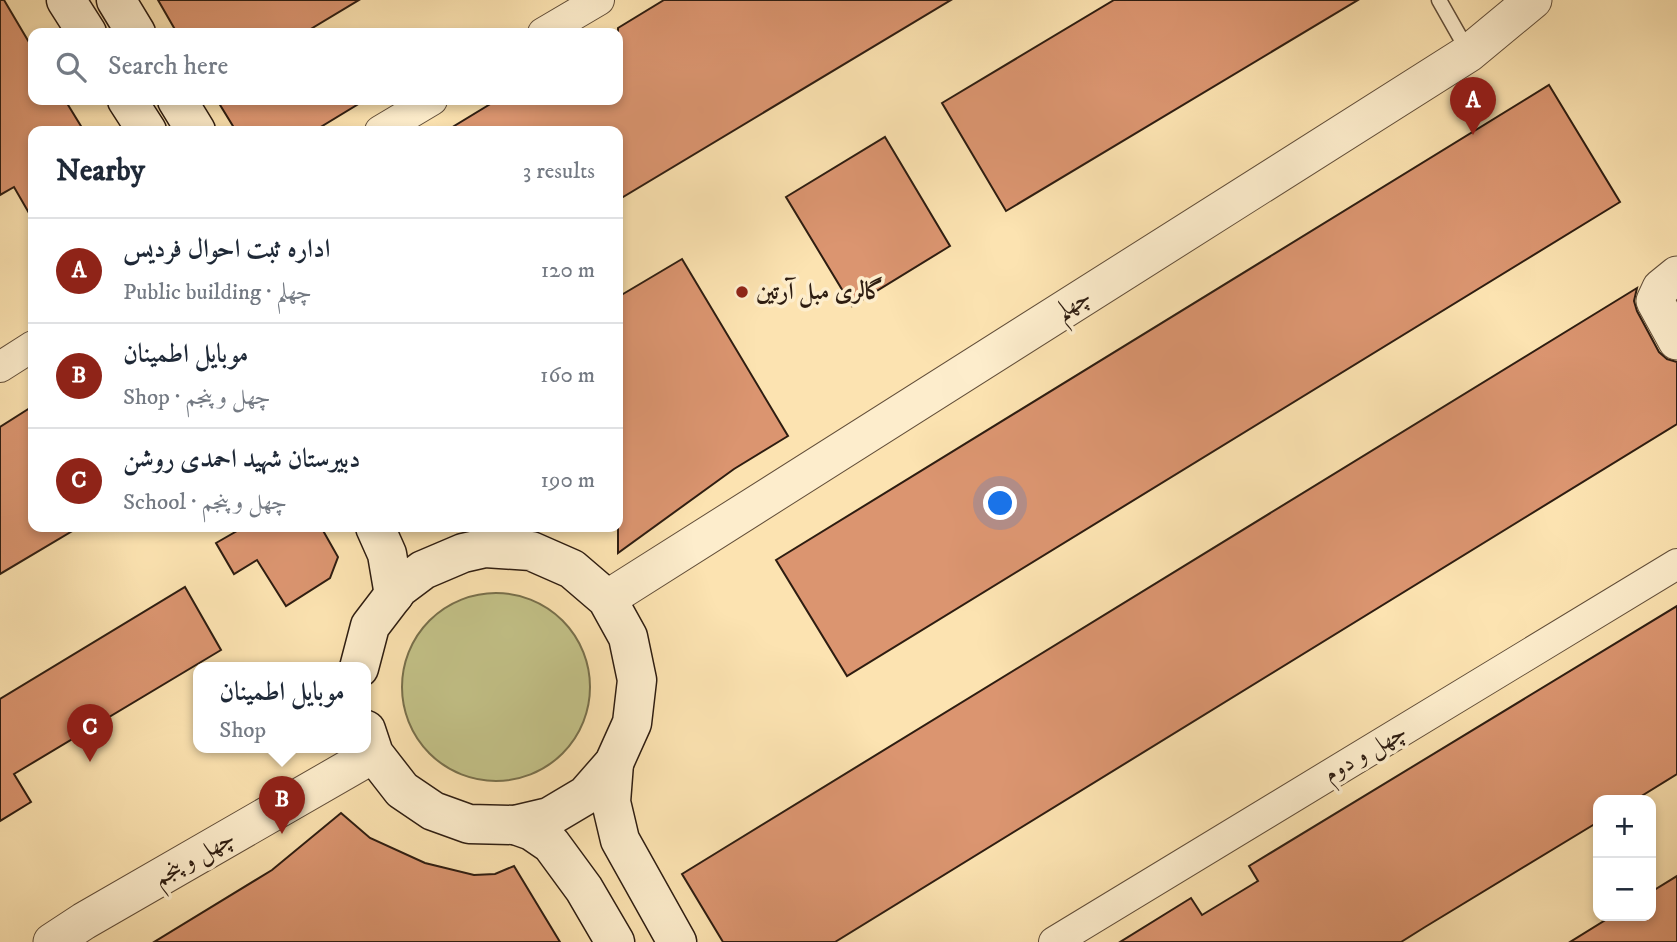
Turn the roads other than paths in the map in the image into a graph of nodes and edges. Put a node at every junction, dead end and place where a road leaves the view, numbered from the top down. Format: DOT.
graph roads {
  1 [pos="66,0"];
  2 [pos="116,0"];
  3 [pos="599,0"];
  4 [pos="1438,0"];
  5 [pos="1533,0"];
  6 [pos="84,28"];
  7 [pos="133,28"];
  8 [pos="551,28"];
  9 [pos="1469,52"];
  10 [pos="130,105"];
  11 [pos="180,105"];
  12 [pos="424,105"];
  13 [pos="144,126"];
  14 [pos="193,126"];
  15 [pos="388,126"];
  16 [pos="1677,275"];
  17 [pos="1677,341"];
  18 [pos="28,349"];
  19 [pos="0,367"];
  20 [pos="377,532"];
  21 [pos="451,540"];
  22 [pos="1677,564"];
  23 [pos="394,595"];
  24 [pos="607,599"];
  25 [pos="361,662"];
  26 [pos="371,744"];
  27 [pos="352,753"];
  28 [pos="614,764"];
  29 [pos="515,825"];
  30 [pos="52,942"];
  31 [pos="615,942"];
  32 [pos="677,942"];
  33 [pos="1054,942"];
  1 -- 6 [label="main road"];
  2 -- 7 [label="main road"];
  3 -- 8 [label="street"];
  4 -- 9 [label="lane"];
  5 -- 9 [label="street, چهلم"];
  9 -- 24 [label="street, چهلم"];
  10 -- 13 [label="main road"];
  11 -- 14 [label="main road"];
  12 -- 15 [label="street"];
  16 -- 17 [label="street"];
  18 -- 19 [label="street"];
  20 -- 23 [label="main road"];
  21 -- 23 [label="main road"];
  21 -- 24 [label="main road"];
  22 -- 33 [label="street, چهل و دوم"];
  23 -- 25 [label="main road"];
  24 -- 28 [label="main road"];
  26 -- 29 [label="main road"];
  27 -- 30 [label="street, چهل و پنجم"];
  28 -- 29 [label="main road"];
  28 -- 32 [label="main road"];
  29 -- 31 [label="main road"];
}
